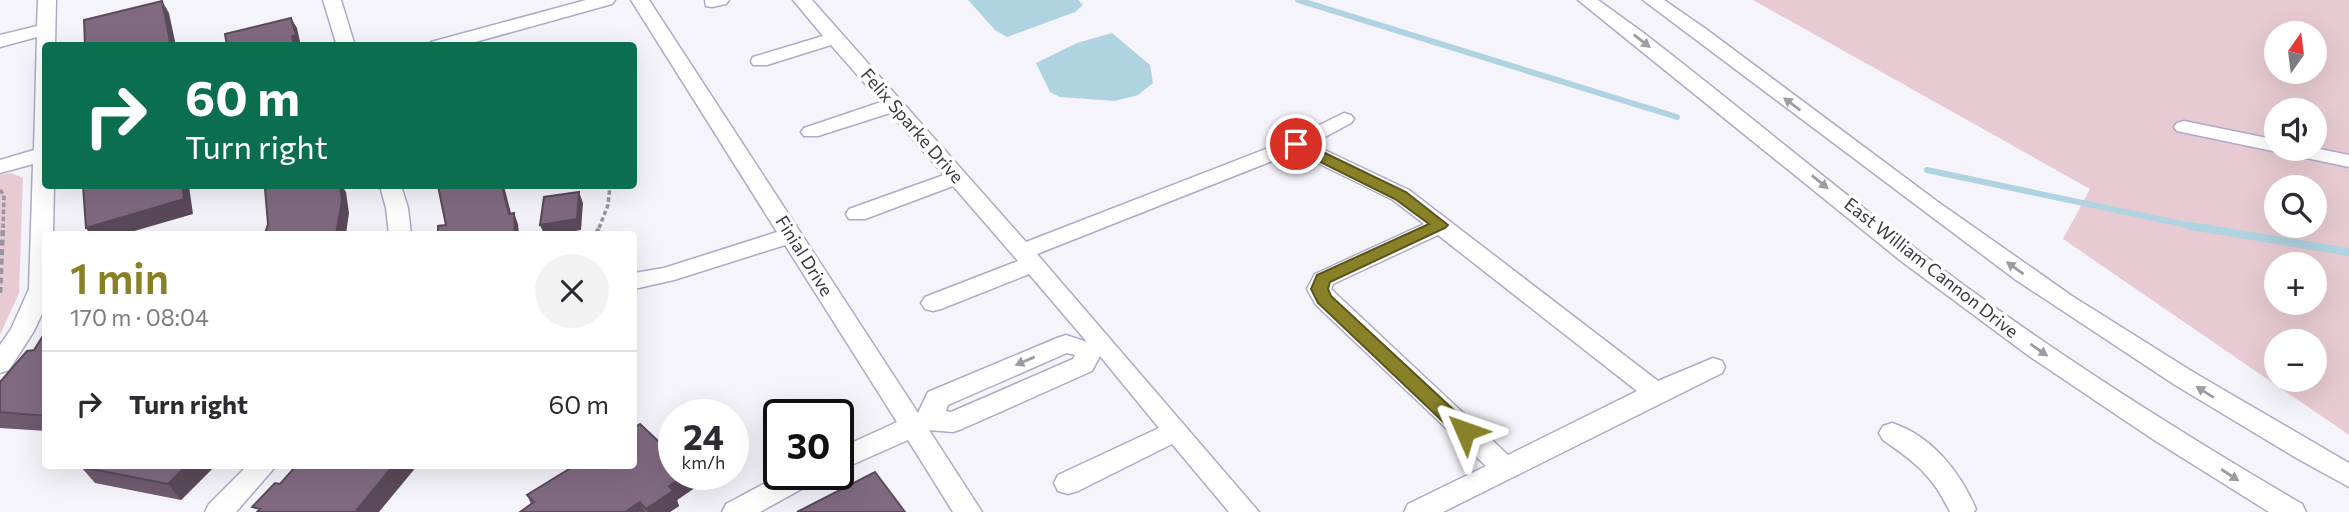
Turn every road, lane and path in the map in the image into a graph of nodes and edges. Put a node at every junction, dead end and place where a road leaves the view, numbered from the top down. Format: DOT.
graph roads {
  1 [pos="47,0"];
  2 [pos="332,0"];
  3 [pos="606,0"];
  4 [pos="640,0"];
  5 [pos="803,0"];
  6 [pos="1587,0"];
  7 [pos="1652,0"];
  8 [pos="44,30"];
  9 [pos="835,38"];
  10 [pos="0,41"];
  11 [pos="44,42"];
  12 [pos="345,42"];
  13 [pos="453,42"];
  14 [pos="760,61"];
  15 [pos="893,105"];
  16 [pos="1344,119"];
  17 [pos="2183,127"];
  18 [pos="811,132"];
  19 [pos="2264,143"];
  20 [pos="1296,144"];
  21 [pos="42,155"];
  22 [pos="2327,157"];
  23 [pos="2349,161"];
  24 [pos="0,167"];
  25 [pos="956,178"];
  26 [pos="44,189"];
  27 [pos="391,189"];
  28 [pos="610,189"];
  29 [pos="0,190"];
  30 [pos="857,214"];
  31 [pos="1440,225"];
  32 [pos="43,231"];
  33 [pos="400,231"];
  34 [pos="598,231"];
  35 [pos="1,234"];
  36 [pos="791,235"];
  37 [pos="42,255"];
  38 [pos="1027,258"];
  39 [pos="637,280"];
  40 [pos="0,285"];
  41 [pos="0,293"];
  42 [pos="933,303"];
  43 [pos="1096,348"];
  44 [pos="0,364"];
  45 [pos="1713,367"];
  46 [pos="1656,393"];
  47 [pos="922,423"];
  48 [pos="1177,431"];
  49 [pos="1892,433"];
  50 [pos="854,453"];
  51 [pos="1505,468"];
  52 [pos="260,469"];
  53 [pos="2349,476"];
  54 [pos="1068,483"];
  55 [pos="777,490"];
  56 [pos="1959,511"];
  57 [pos="219,512"];
  58 [pos="736,512"];
  59 [pos="968,512"];
  60 [pos="1245,512"];
  61 [pos="1418,512"];
  62 [pos="2292,512"];
  1 -- 8 [label="street"];
  2 -- 12 [label="street"];
  3 -- 13 [label="street"];
  4 -- 36 [label="street, Finial Drive"];
  5 -- 9 [label="street, Felix Sparke Drive"];
  6 -- 62 [label="street, East William Cannon Drive, one-way"];
  53 -- 7 [label="street, one-way"];
  8 -- 10 [label="street"];
  8 -- 11 [label="street"];
  9 -- 14 [label="street"];
  9 -- 15 [label="street, Felix Sparke Drive"];
  15 -- 18 [label="street"];
  15 -- 25 [label="street, Felix Sparke Drive"];
  16 -- 20 [label="street"];
  17 -- 19 [label="street"];
  20 -- 31 [label="street"];
  20 -- 38 [label="street"];
  21 -- 24 [label="street"];
  22 -- 23 [label="street"];
  25 -- 30 [label="street"];
  25 -- 38 [label="street, Felix Sparke Drive"];
  26 -- 32 [label="street"];
  27 -- 33 [label="street"];
  28 -- 34 [label="path"];
  29 -- 35 [label="path"];
  31 -- 46 [label="street"];
  31 -- 51 [label="street"];
  35 -- 40 [label="path"];
  36 -- 39 [label="street"];
  36 -- 47 [label="street, Finial Drive"];
  37 -- 44 [label="street"];
  38 -- 42 [label="street"];
  38 -- 43 [label="street, Felix Sparke Drive"];
  40 -- 41 [label="path"];
  43 -- 47 [label="street"];
  43 -- 48 [label="street, Felix Sparke Drive"];
  45 -- 46 [label="street"];
  46 -- 51 [label="street"];
  47 -- 50 [label="street"];
  47 -- 59 [label="street, Finial Drive"];
  48 -- 54 [label="street"];
  48 -- 60 [label="street, Felix Sparke Drive"];
  49 -- 56 [label="street"];
  51 -- 61 [label="street"];
  52 -- 57 [label="street"];
  55 -- 58 [label="street"];
}
